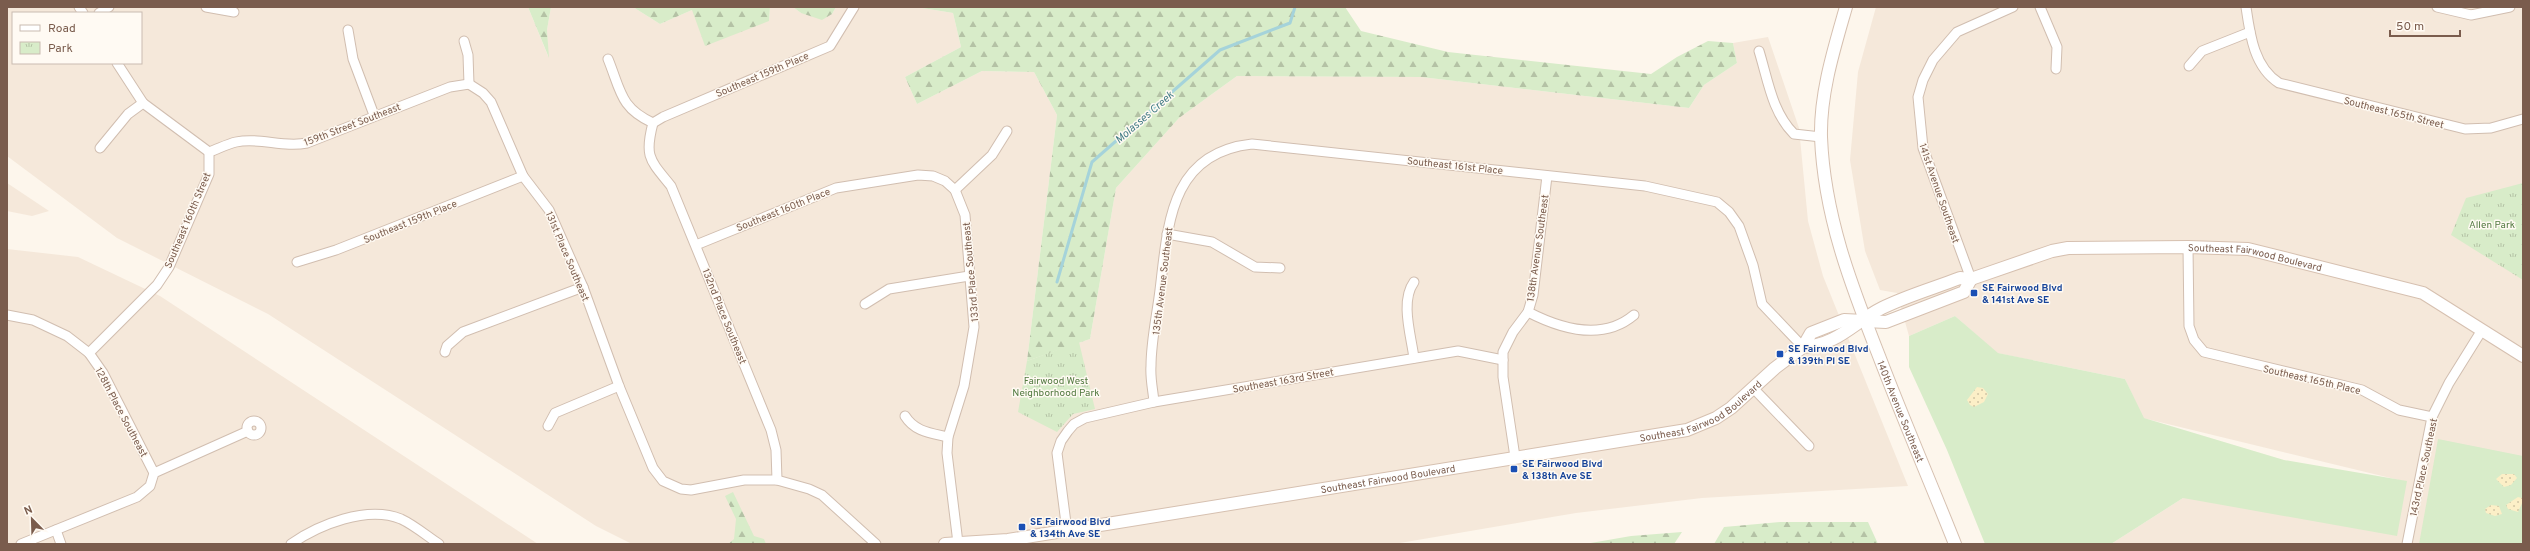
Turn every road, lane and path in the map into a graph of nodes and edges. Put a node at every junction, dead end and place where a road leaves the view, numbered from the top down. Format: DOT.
graph roads {
  1 [pos="206,7"];
  2 [pos="854,7"];
  3 [pos="1846,7"];
  4 [pos="2013,7"];
  5 [pos="2040,7"];
  6 [pos="2246,7"];
  7 [pos="2437,7"];
  8 [pos="2510,7"];
  9 [pos="234,12"];
  10 [pos="348,30"];
  11 [pos="2250,32"];
  12 [pos="464,41"];
  13 [pos="1760,51"];
  14 [pos="608,59"];
  15 [pos="117,64"];
  16 [pos="2189,66"];
  17 [pos="2056,69"];
  18 [pos="469,84"];
  19 [pos="143,103"];
  20 [pos="374,115"];
  21 [pos="2523,119"];
  22 [pos="653,123"];
  23 [pos="1007,131"];
  24 [pos="1821,136"];
  25 [pos="100,148"];
  26 [pos="209,152"];
  27 [pos="1197,167"];
  28 [pos="523,176"];
  29 [pos="1547,176"];
  30 [pos="955,190"];
  31 [pos="1167,234"];
  32 [pos="696,245"];
  33 [pos="2188,247"];
  34 [pos="296,262"];
  35 [pos="1280,268"];
  36 [pos="969,276"];
  37 [pos="1971,279"];
  38 [pos="1414,282"];
  39 [pos="583,287"];
  40 [pos="865,304"];
  41 [pos="1528,312"];
  42 [pos="1634,314"];
  43 [pos="7,315"];
  44 [pos="1865,321"];
  45 [pos="2482,330"];
  46 [pos="1803,348"];
  47 [pos="89,352"];
  48 [pos="445,352"];
  49 [pos="2523,356"];
  50 [pos="1414,358"];
  51 [pos="1503,360"];
  52 [pos="619,386"];
  53 [pos="1754,389"];
  54 [pos="1154,402"];
  55 [pos="905,416"];
  56 [pos="2432,417"];
  57 [pos="548,426"];
  58 [pos="248,431"];
  59 [pos="948,437"];
  60 [pos="1809,446"];
  61 [pos="1515,457"];
  62 [pos="154,472"];
  63 [pos="777,480"];
  64 [pos="56,530"];
  65 [pos="1067,531"];
  66 [pos="958,543"];
  67 [pos="21,544"];
  68 [pos="61,544"];
  69 [pos="291,544"];
  70 [pos="439,544"];
  71 [pos="876,544"];
  72 [pos="945,544"];
  73 [pos="1955,544"];
  74 [pos="2406,544"];
  1 -- 9 [label="street"];
  2 -- 22 [label="street, Southeast 159th Place"];
  3 -- 24 [label="street, 140th Avenue Southeast"];
  4 -- 37 [label="street, 141st Avenue Southeast"];
  5 -- 17 [label="street"];
  6 -- 11 [label="street"];
  7 -- 8 [label="street"];
  10 -- 20 [label="street"];
  11 -- 16 [label="street"];
  11 -- 21 [label="street, Southeast 165th Street"];
  12 -- 18 [label="street"];
  13 -- 24 [label="street"];
  14 -- 22 [label="street"];
  15 -- 19 [label="street"];
  18 -- 20 [label="street, 159th Street Southeast"];
  18 -- 28 [label="street, 131st Place Southeast"];
  19 -- 25 [label="street"];
  19 -- 26 [label="street"];
  20 -- 26 [label="street, 159th Street Southeast"];
  22 -- 32 [label="street, 132nd Place Southeast"];
  23 -- 30 [label="street"];
  24 -- 44 [label="street, 140th Avenue Southeast"];
  26 -- 47 [label="street, Southeast 160th Street"];
  27 -- 29 [label="street, Southeast 161st Place"];
  27 -- 31 [label="street, 135th Avenue Southeast"];
  28 -- 34 [label="street, Southeast 159th Place"];
  28 -- 39 [label="street, 131st Place Southeast"];
  29 -- 41 [label="street, 138th Avenue Southeast"];
  29 -- 46 [label="street, Southeast 161st Place"];
  30 -- 32 [label="street, Southeast 160th Place"];
  30 -- 36 [label="street, 133rd Place Southeast"];
  31 -- 35 [label="street"];
  31 -- 54 [label="street, 135th Avenue Southeast"];
  32 -- 63 [label="street, 132nd Place Southeast"];
  33 -- 37 [label="street, Southeast Fairwood Boulevard"];
  33 -- 45 [label="street, Southeast Fairwood Boulevard"];
  33 -- 56 [label="street, Southeast 165th Place"];
  36 -- 40 [label="street"];
  36 -- 59 [label="street, 133rd Place Southeast"];
  37 -- 44 [label="street, Southeast Fairwood Boulevard"];
  38 -- 50 [label="street"];
  39 -- 48 [label="street"];
  39 -- 52 [label="street, 131st Place Southeast"];
  41 -- 42 [label="street"];
  41 -- 51 [label="street, 138th Avenue Southeast"];
  43 -- 47 [label="street, 128th Place Southeast"];
  44 -- 46 [label="street, Southeast Fairwood Boulevard"];
  44 -- 73 [label="street, 140th Avenue Southeast"];
  45 -- 49 [label="street, Southeast Fairwood Boulevard"];
  45 -- 56 [label="street, 143rd Place Southeast"];
  46 -- 53 [label="street, Southeast Fairwood Boulevard"];
  47 -- 62 [label="street, 128th Place Southeast"];
  50 -- 51 [label="street, Southeast 163rd Street"];
  50 -- 54 [label="street, Southeast 163rd Street"];
  51 -- 61 [label="street, 138th Avenue Southeast"];
  52 -- 57 [label="street"];
  52 -- 63 [label="street, 131st Place Southeast"];
  53 -- 60 [label="street"];
  53 -- 61 [label="street, Southeast Fairwood Boulevard"];
  54 -- 65 [label="street, Southeast 163rd Street"];
  55 -- 59 [label="street"];
  56 -- 74 [label="street, 143rd Place Southeast"];
  58 -- 62 [label="street"];
  59 -- 66 [label="street, 133rd Place Southeast"];
  61 -- 65 [label="street, Southeast Fairwood Boulevard"];
  62 -- 64 [label="street"];
  63 -- 71 [label="street"];
  64 -- 67 [label="street"];
  64 -- 68 [label="street"];
  65 -- 66 [label="street, Southeast Fairwood Boulevard"];
  66 -- 72 [label="street, Southeast Fairwood Boulevard"];
  69 -- 70 [label="street"];
}
